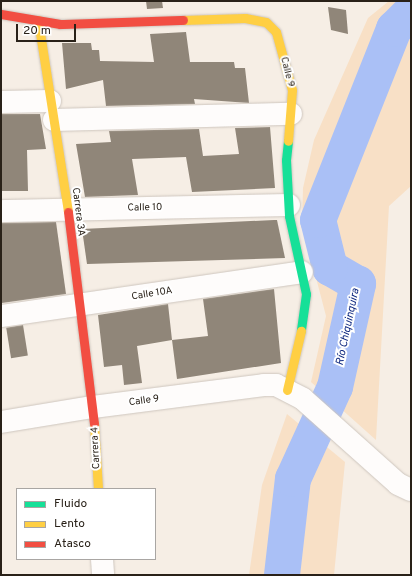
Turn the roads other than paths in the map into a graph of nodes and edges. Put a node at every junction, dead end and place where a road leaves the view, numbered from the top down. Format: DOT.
graph roads {
  1 [pos="1,14"];
  2 [pos="38,20"];
  3 [pos="1,102"];
  4 [pos="52,111"];
  5 [pos="291,114"];
  6 [pos="289,205"];
  7 [pos="66,210"];
  8 [pos="1,211"];
  9 [pos="302,272"];
  10 [pos="80,305"];
  11 [pos="1,316"];
  12 [pos="295,394"];
  13 [pos="93,407"];
  14 [pos="1,422"];
  15 [pos="98,488"];
  16 [pos="411,490"];
  17 [pos="102,560"];
  18 [pos="103,575"];
  1 -- 2 [label="street, Calle 9"];
  2 -- 4 [label="street, Carrera 3A"];
  2 -- 5 [label="street, Calle 9"];
  3 -- 4 [label="street"];
  4 -- 5 [label="street"];
  4 -- 7 [label="street, Carrera 3A"];
  5 -- 6 [label="street, Calle 9"];
  6 -- 7 [label="street, Calle 10"];
  6 -- 9 [label="street, Calle 9"];
  7 -- 8 [label="street, Calle 10"];
  7 -- 10 [label="street, Carrera 3A"];
  9 -- 10 [label="street, Calle 10A"];
  9 -- 12 [label="street, Calle 9"];
  10 -- 11 [label="street, Calle 10A"];
  10 -- 13 [label="street, Carrera 3A"];
  12 -- 13 [label="street, Calle 9"];
  12 -- 16 [label="street, Calle 9"];
  13 -- 14 [label="street, Calle 9"];
  13 -- 15 [label="street, Carrera 4"];
  17 -- 18 [label="street"];
}
